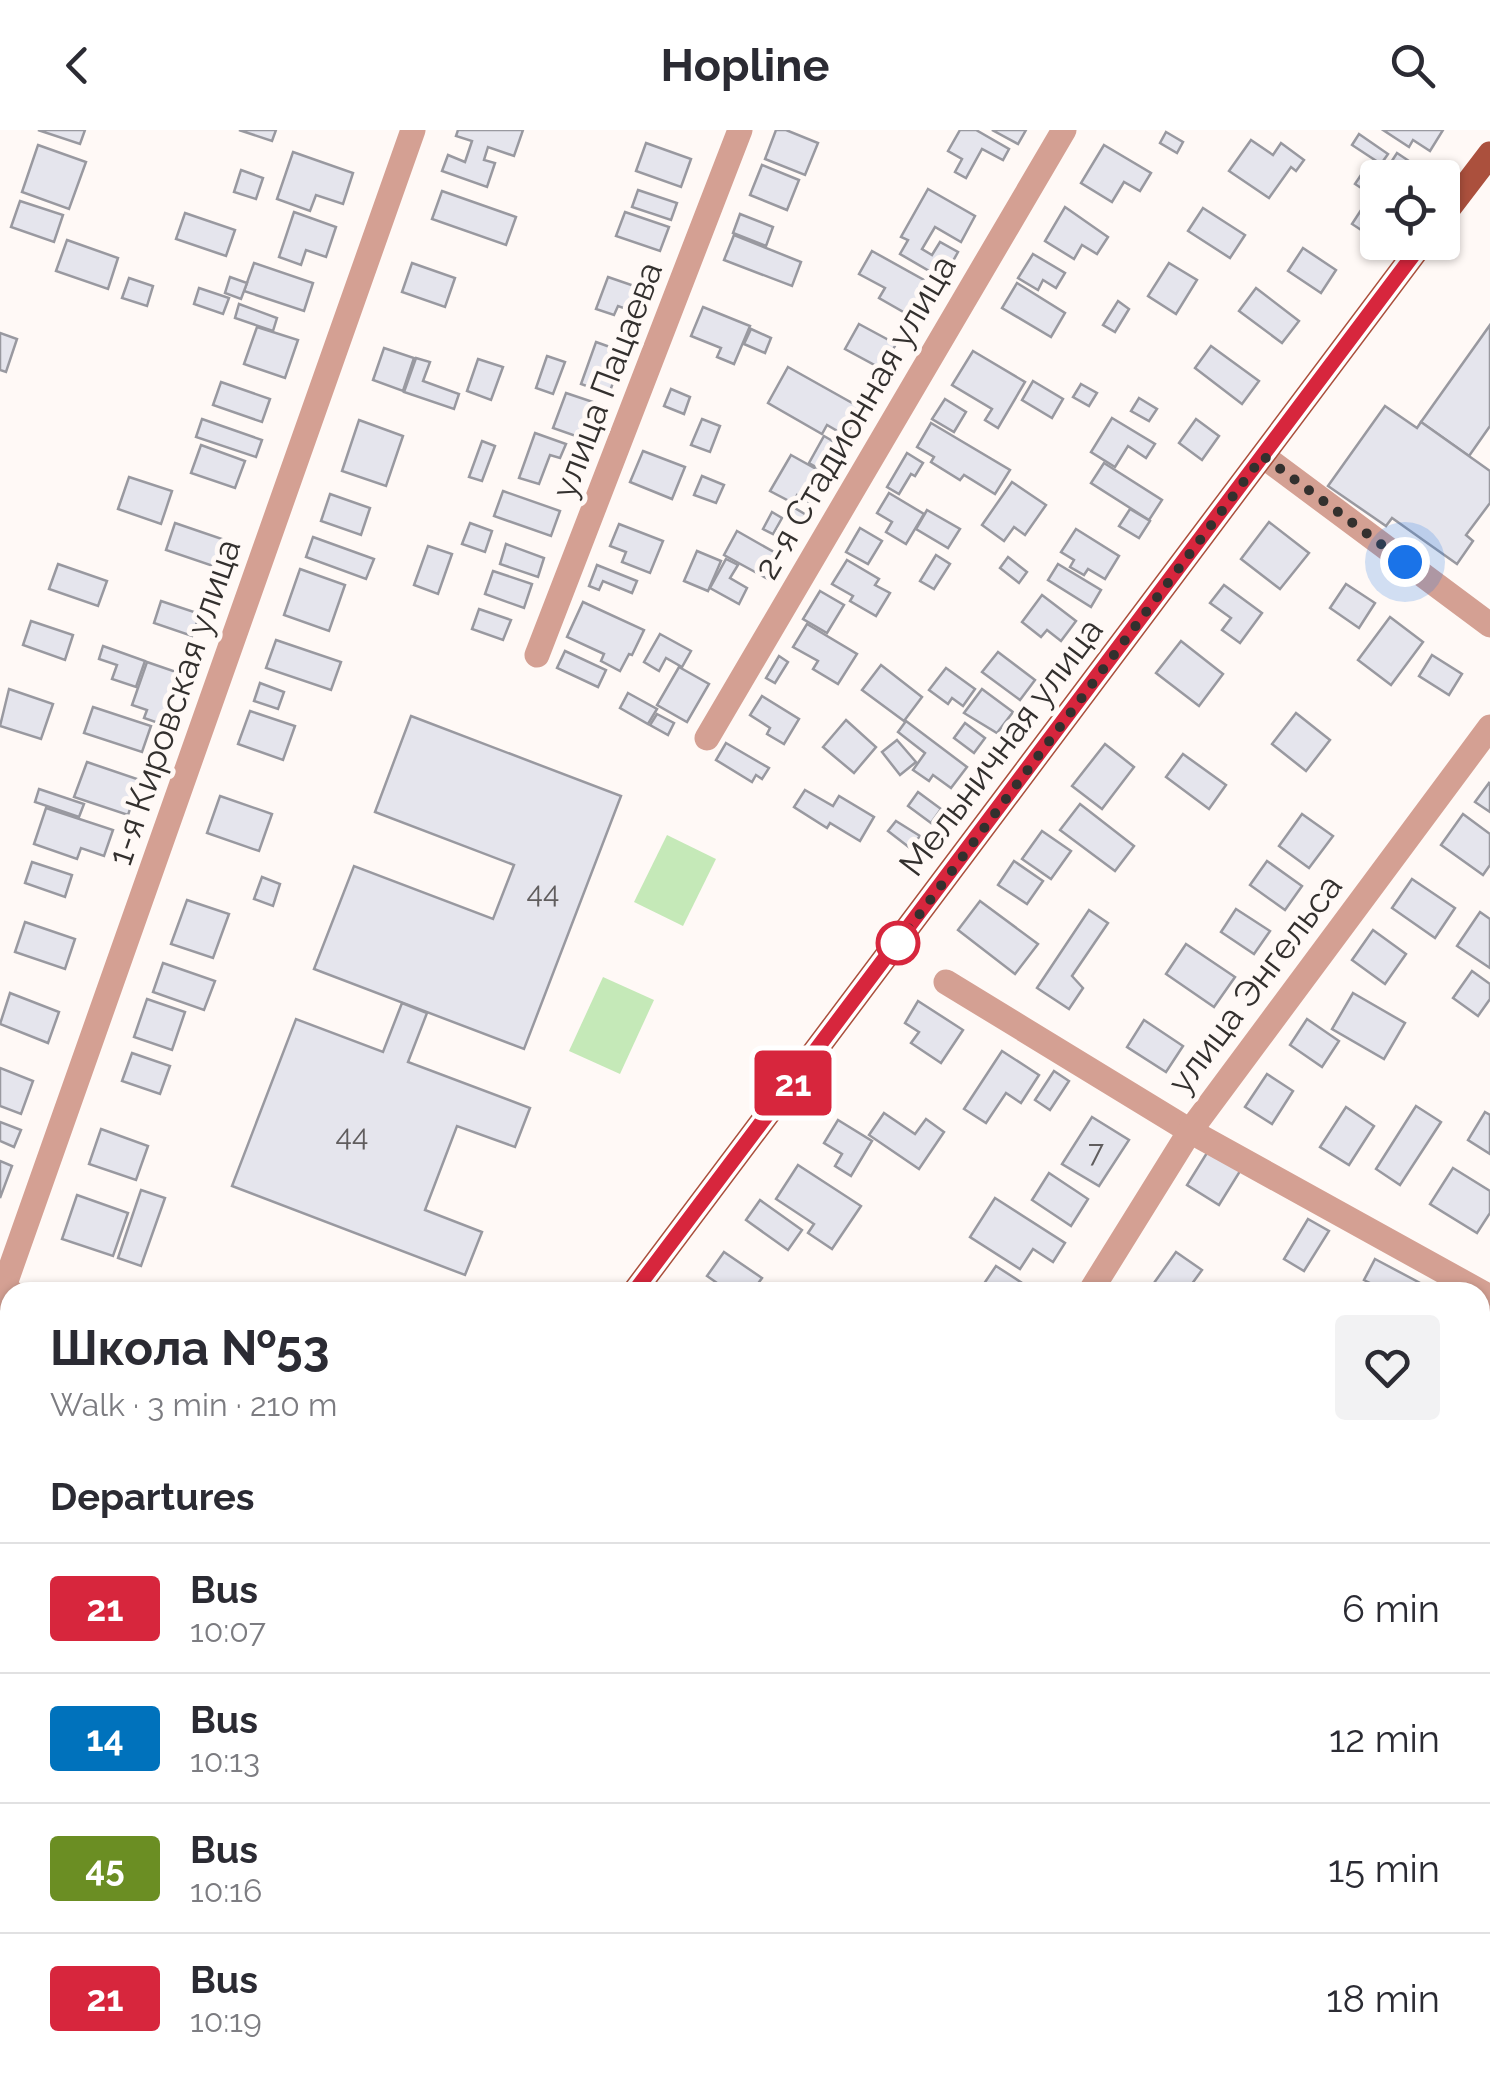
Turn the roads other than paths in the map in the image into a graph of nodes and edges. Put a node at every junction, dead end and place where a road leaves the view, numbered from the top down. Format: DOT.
graph roads {
  1 [pos="414,130"];
  2 [pos="740,130"];
  3 [pos="1064,130"];
  4 [pos="1490,154"];
  5 [pos="1460,193"];
  6 [pos="1410,260"];
  7 [pos="1263,456"];
  8 [pos="1490,625"];
  9 [pos="537,655"];
  10 [pos="1490,727"];
  11 [pos="706,738"];
  12 [pos="946,982"];
  13 [pos="1190,1131"];
  14 [pos="7,1282"];
  15 [pos="642,1282"];
  16 [pos="1096,1282"];
  17 [pos="1463,1282"];
  1 -- 14 [label="street, 1-я Кировская улица"];
  2 -- 9 [label="street, улица Пацаева"];
  3 -- 11 [label="street, 2-я Стадионная улица"];
  4 -- 5 [label="main road"];
  6 -- 7 [label="main road, Мельничная улица"];
  7 -- 8 [label="street"];
  7 -- 15 [label="main road, Мельничная улица"];
  10 -- 13 [label="street, улица Энгельса"];
  12 -- 13 [label="street"];
  13 -- 16 [label="street, улица Энгельса"];
  13 -- 17 [label="street"];
}
